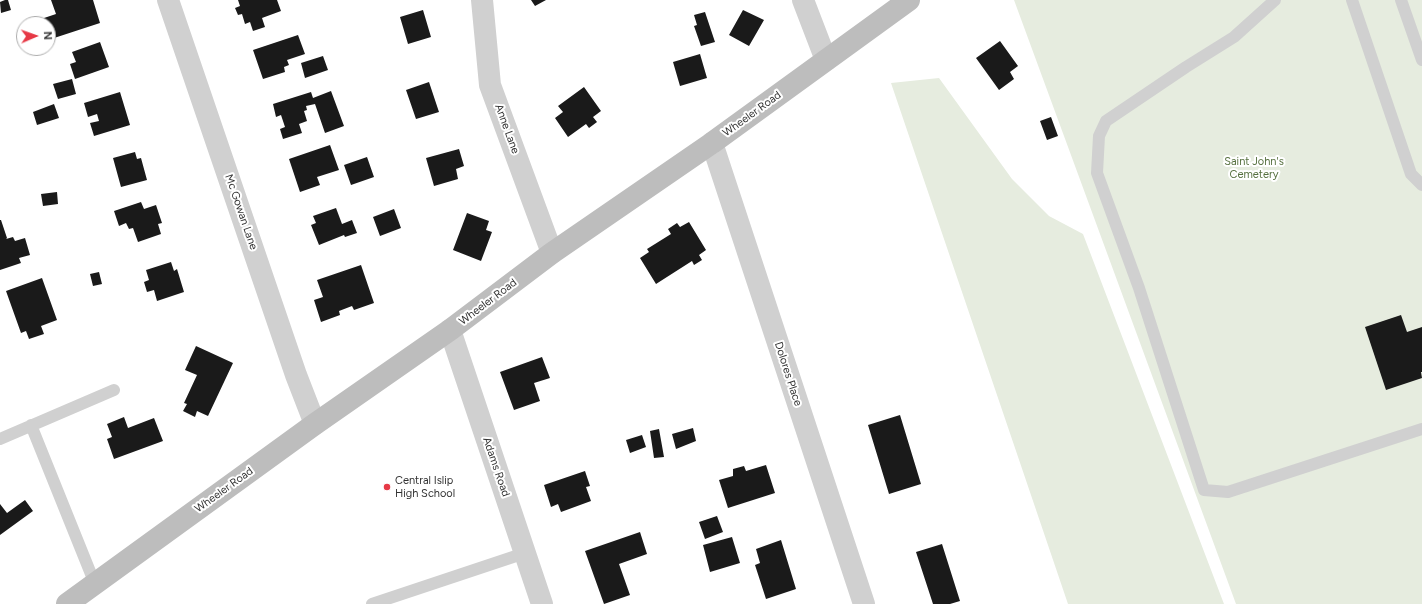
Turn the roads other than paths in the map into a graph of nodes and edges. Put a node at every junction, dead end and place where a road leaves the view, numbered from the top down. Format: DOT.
graph roads {
  1 [pos="168,0"];
  2 [pos="482,0"];
  3 [pos="803,0"];
  4 [pos="909,0"];
  5 [pos="1275,0"];
  6 [pos="1352,0"];
  7 [pos="1401,0"];
  8 [pos="826,60"];
  9 [pos="1422,60"];
  10 [pos="712,144"];
  11 [pos="1422,185"];
  12 [pos="552,253"];
  13 [pos="450,330"];
  14 [pos="114,390"];
  15 [pos="315,424"];
  16 [pos="31,425"];
  17 [pos="1422,429"];
  18 [pos="0,439"];
  19 [pos="525,553"];
  20 [pos="95,584"];
  21 [pos="67,604"];
  22 [pos="372,604"];
  23 [pos="542,604"];
  24 [pos="864,604"];
  1 -- 15 [label="street, Mc Gowan Lane"];
  2 -- 12 [label="street, Anne Lane"];
  3 -- 8 [label="street"];
  4 -- 8 [label="main road, Wheeler Road"];
  5 -- 17 [label="lane"];
  6 -- 11 [label="lane"];
  7 -- 9 [label="lane"];
  8 -- 10 [label="main road, Wheeler Road"];
  10 -- 12 [label="main road, Wheeler Road"];
  10 -- 24 [label="street, Dolores Place"];
  12 -- 13 [label="main road, Wheeler Road"];
  13 -- 15 [label="main road, Wheeler Road"];
  13 -- 19 [label="street, Adams Road"];
  14 -- 16 [label="lane"];
  15 -- 20 [label="main road, Wheeler Road"];
  16 -- 18 [label="lane"];
  16 -- 20 [label="lane"];
  19 -- 22 [label="lane"];
  19 -- 23 [label="street, Adams Road"];
  20 -- 21 [label="main road, Wheeler Road"];
}
